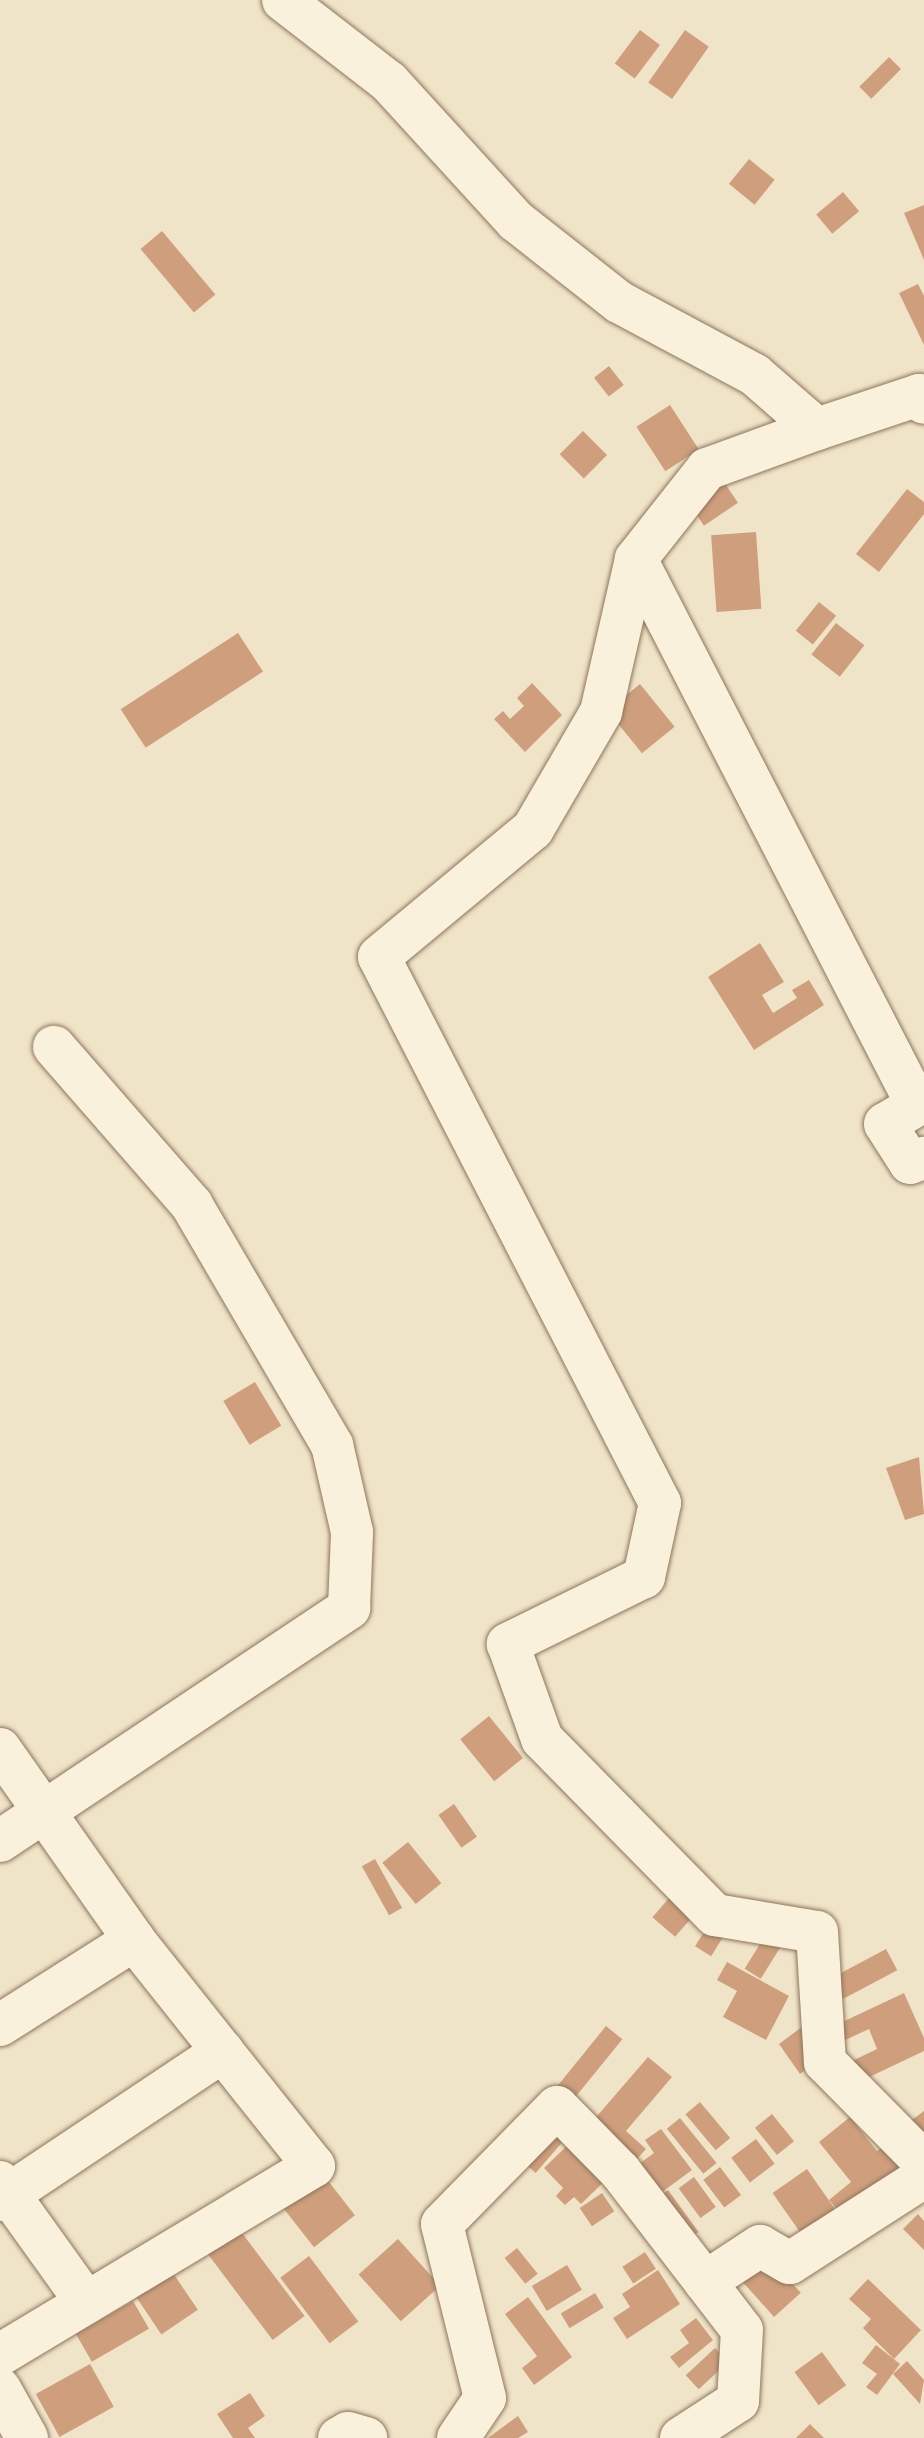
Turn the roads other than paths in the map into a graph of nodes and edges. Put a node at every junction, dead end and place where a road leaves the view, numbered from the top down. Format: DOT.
graph roads {
  1 [pos="283,0"];
  2 [pos="924,403"];
  3 [pos="817,429"];
  4 [pos="636,559"];
  5 [pos="54,1047"];
  6 [pos="924,1158"];
  7 [pos="0,1749"];
  8 [pos="45,1814"];
  9 [pos="0,1841"];
  10 [pos="134,1940"];
  11 [pos="0,2025"];
  12 [pos="223,2051"];
  13 [pos="924,2162"];
  14 [pos="924,2177"];
  15 [pos="3,2192"];
  16 [pos="705,2282"];
  17 [pos="86,2302"];
  18 [pos="0,2355"];
  19 [pos="0,2389"];
  20 [pos="27,2438"];
  21 [pos="339,2438"];
  22 [pos="366,2438"];
  23 [pos="458,2438"];
  24 [pos="681,2438"];
  1 -- 3 [label="street"];
  2 -- 3 [label="street"];
  3 -- 4 [label="street"];
  4 -- 6 [label="street"];
  4 -- 13 [label="street"];
  5 -- 8 [label="street"];
  7 -- 8 [label="street"];
  8 -- 9 [label="street"];
  8 -- 10 [label="street"];
  10 -- 11 [label="street"];
  10 -- 12 [label="street"];
  12 -- 15 [label="street"];
  12 -- 17 [label="street"];
  14 -- 16 [label="street"];
  15 -- 17 [label="street"];
  16 -- 23 [label="street"];
  16 -- 24 [label="street"];
  17 -- 18 [label="street"];
  19 -- 20 [label="street"];
  21 -- 22 [label="street"];
}
